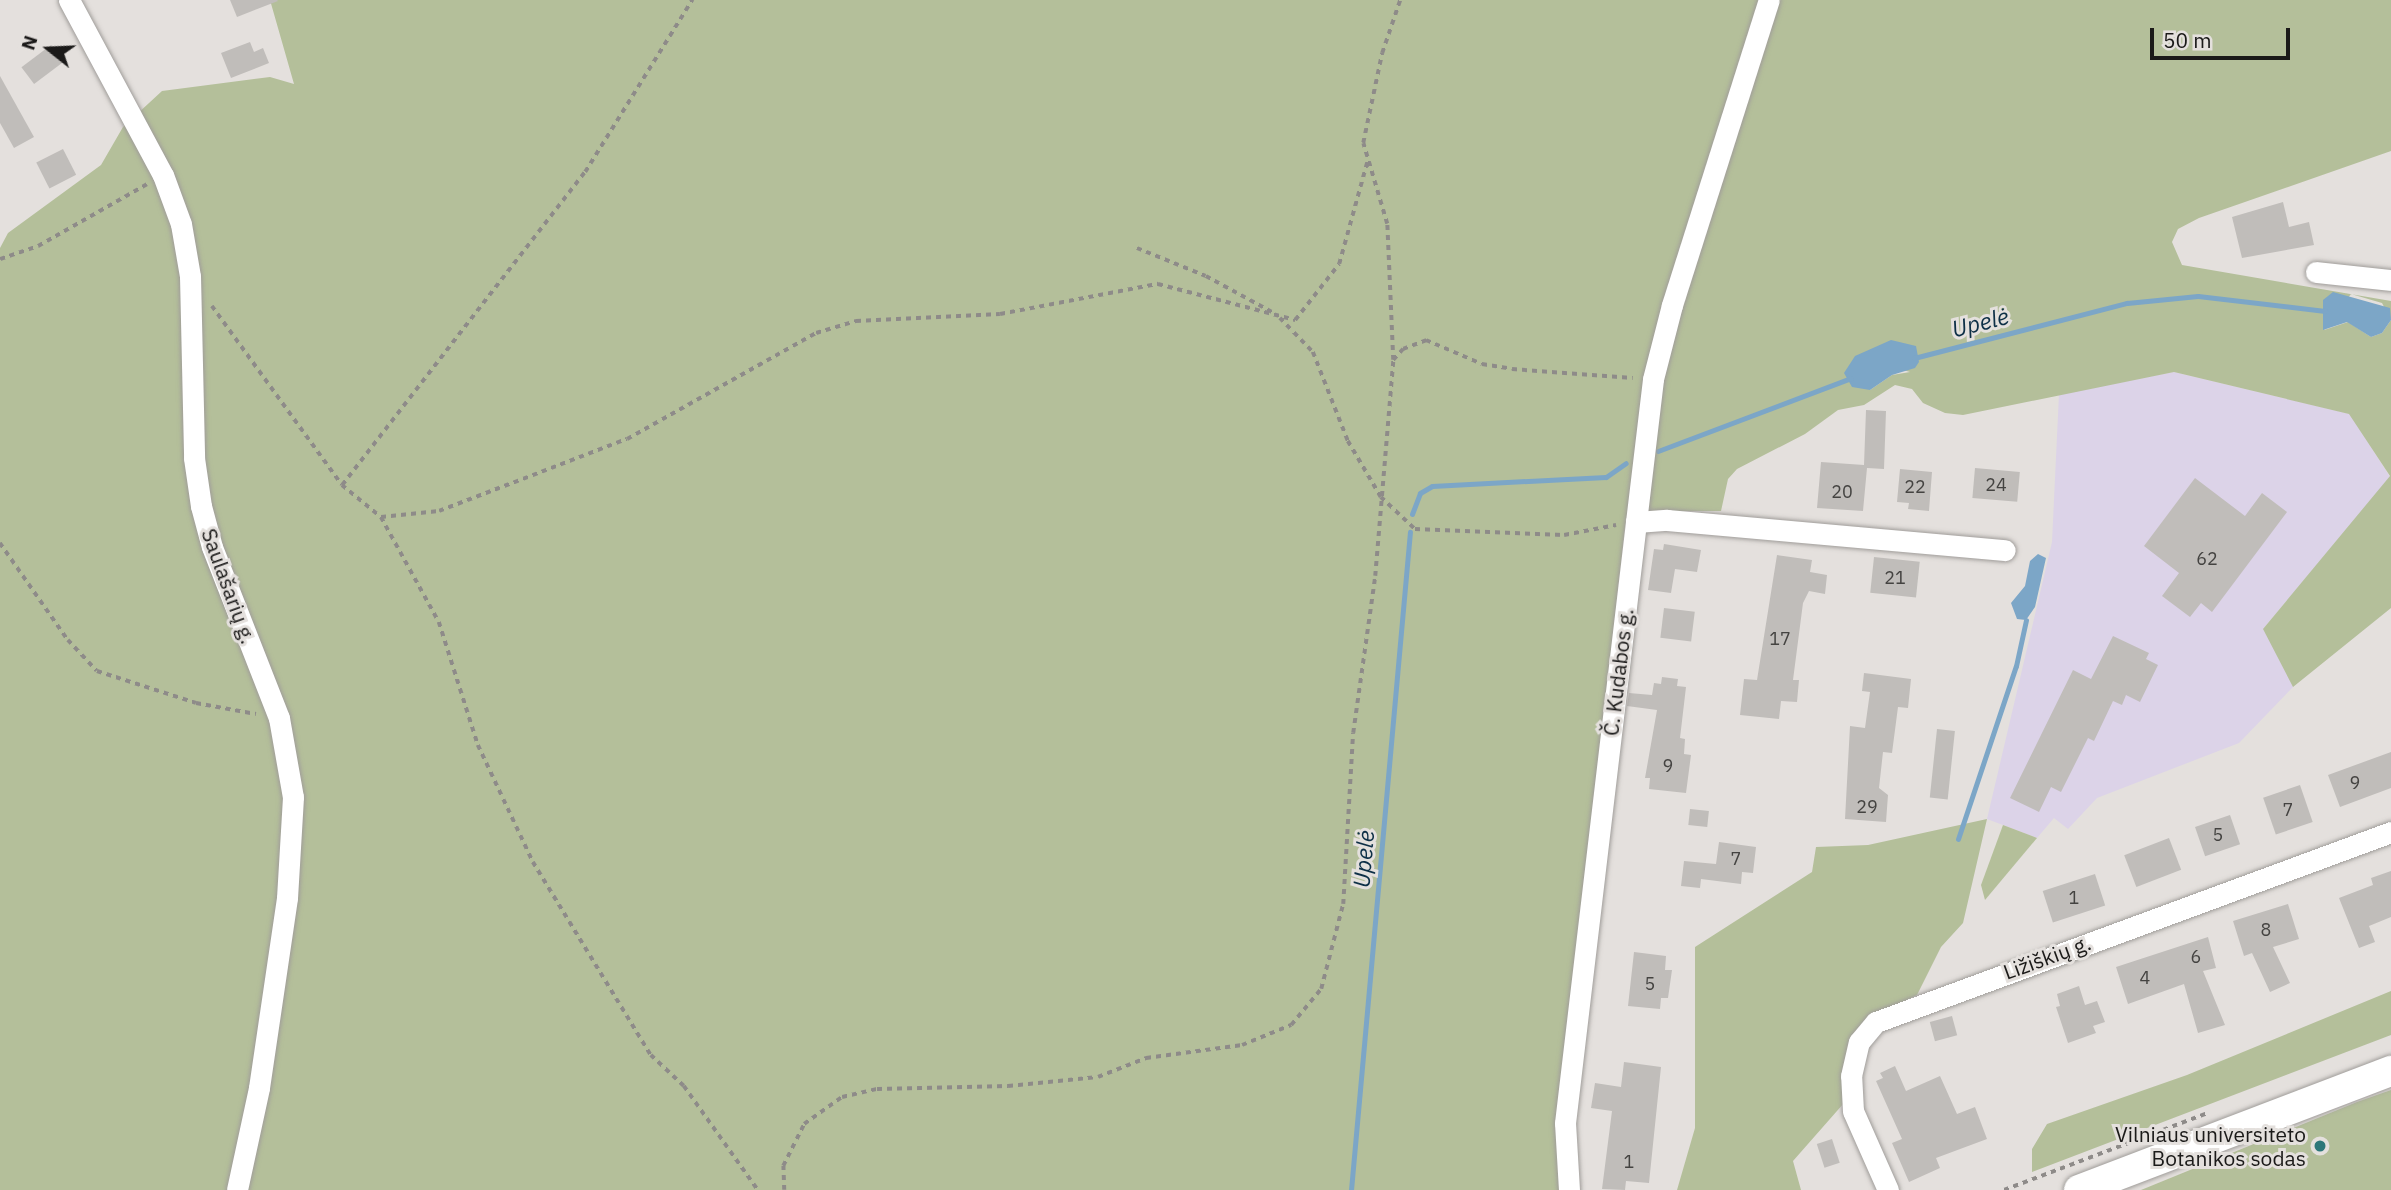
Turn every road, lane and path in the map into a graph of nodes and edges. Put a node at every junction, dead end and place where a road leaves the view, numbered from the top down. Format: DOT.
graph roads {
  1 [pos="69,0"];
  2 [pos="692,0"];
  3 [pos="1399,0"];
  4 [pos="1769,0"];
  5 [pos="1368,159"];
  6 [pos="163,175"];
  7 [pos="1137,248"];
  8 [pos="0,259"];
  9 [pos="2316,272"];
  10 [pos="190,276"];
  11 [pos="2391,280"];
  12 [pos="1277,316"];
  13 [pos="1393,360"];
  14 [pos="1653,379"];
  15 [pos="342,485"];
  16 [pos="1381,497"];
  17 [pos="381,517"];
  18 [pos="1636,522"];
  19 [pos="0,543"];
  20 [pos="2004,550"];
  21 [pos="279,718"];
  22 [pos="2391,832"];
  23 [pos="2391,1071"];
  24 [pos="2209,1112"];
  25 [pos="237,1190"];
  26 [pos="758,1190"];
  27 [pos="784,1190"];
  28 [pos="1569,1190"];
  29 [pos="1888,1190"];
  30 [pos="2004,1190"];
  31 [pos="2079,1190"];
  1 -- 6 [label="street, Saulašarių g."];
  2 -- 15 [label="path"];
  3 -- 5 [label="path"];
  4 -- 14 [label="street, Č. Kudabos g."];
  5 -- 12 [label="path"];
  5 -- 13 [label="path"];
  6 -- 8 [label="path"];
  6 -- 10 [label="street, Saulašarių g."];
  7 -- 12 [label="path"];
  9 -- 11 [label="street"];
  10 -- 15 [label="path"];
  10 -- 21 [label="street, Saulašarių g."];
  12 -- 16 [label="path"];
  12 -- 17 [label="path"];
  13 -- 14 [label="path"];
  13 -- 16 [label="path"];
  14 -- 18 [label="street, Č. Kudabos g."];
  15 -- 17 [label="path"];
  16 -- 18 [label="path"];
  16 -- 27 [label="path"];
  17 -- 26 [label="path"];
  18 -- 20 [label="street"];
  18 -- 28 [label="street, Č. Kudabos g."];
  19 -- 21 [label="path"];
  21 -- 25 [label="street, Saulašarių g."];
  22 -- 29 [label="street, Ližiškių g."];
  23 -- 31 [label="main road"];
  24 -- 30 [label="path"];
}
